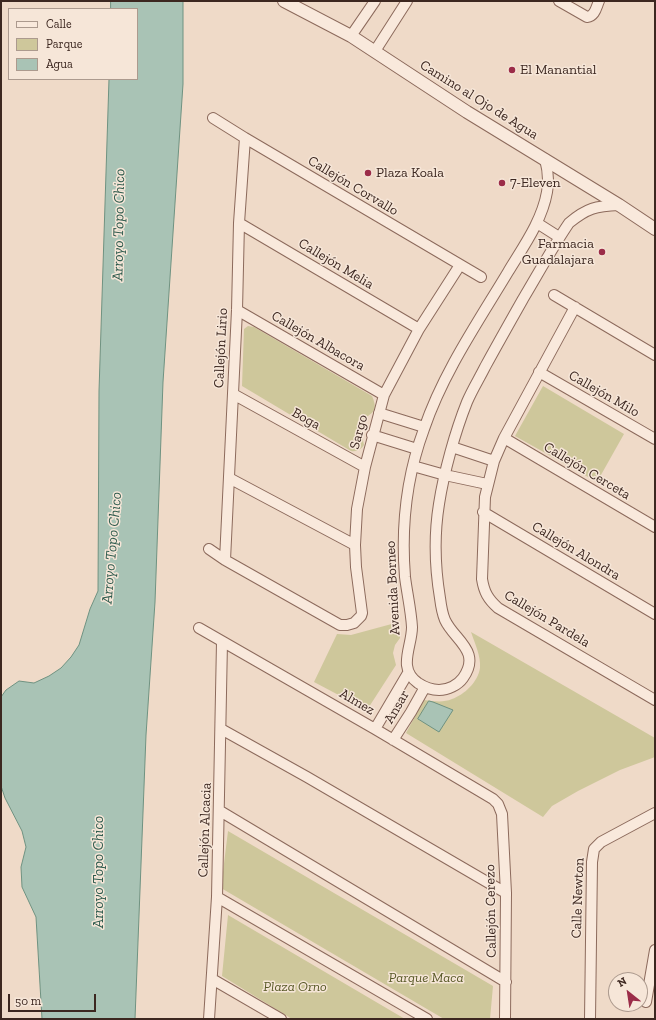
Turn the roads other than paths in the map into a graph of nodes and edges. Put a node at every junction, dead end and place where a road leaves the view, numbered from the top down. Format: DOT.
graph roads {
  1 [pos="284,1"];
  2 [pos="375,1"];
  3 [pos="408,1"];
  4 [pos="559,1"];
  5 [pos="599,1"];
  6 [pos="351,36"];
  7 [pos="375,51"];
  8 [pos="213,118"];
  9 [pos="245,138"];
  10 [pos="545,159"];
  11 [pos="619,205"];
  12 [pos="240,223"];
  13 [pos="537,223"];
  14 [pos="655,229"];
  15 [pos="559,237"];
  16 [pos="460,265"];
  17 [pos="481,277"];
  18 [pos="554,295"];
  19 [pos="574,307"];
  20 [pos="238,310"];
  21 [pos="419,329"];
  22 [pos="655,355"];
  23 [pos="539,372"];
  24 [pos="233,394"];
  25 [pos="384,395"];
  26 [pos="379,413"];
  27 [pos="424,427"];
  28 [pos="372,435"];
  29 [pos="504,438"];
  30 [pos="655,440"];
  31 [pos="452,447"];
  32 [pos="417,448"];
  33 [pos="494,461"];
  34 [pos="413,466"];
  35 [pos="365,467"];
  36 [pos="445,475"];
  37 [pos="229,478"];
  38 [pos="487,484"];
  39 [pos="483,512"];
  40 [pos="655,528"];
  41 [pos="356,545"];
  42 [pos="209,549"];
  43 [pos="225,560"];
  44 [pos="655,614"];
  45 [pos="199,628"];
  46 [pos="222,642"];
  47 [pos="408,673"];
  48 [pos="425,687"];
  49 [pos="655,700"];
  50 [pos="221,729"];
  51 [pos="375,729"];
  52 [pos="393,740"];
  53 [pos="498,804"];
  54 [pos="220,812"];
  55 [pos="655,814"];
  56 [pos="506,893"];
  57 [pos="217,896"];
  58 [pos="655,950"];
  59 [pos="212,979"];
  60 [pos="506,982"];
  61 [pos="648,990"];
  62 [pos="209,1019"];
  63 [pos="281,1019"];
  64 [pos="426,1019"];
  65 [pos="505,1019"];
  66 [pos="590,1019"];
  1 -- 6 [label="street, Camino al Ojo de Agua"];
  2 -- 6 [label="street"];
  3 -- 7 [label="street"];
  4 -- 5 [label="street"];
  6 -- 7 [label="street, Camino al Ojo de Agua"];
  7 -- 10 [label="street, Camino al Ojo de Agua"];
  8 -- 9 [label="street, Callejón Corvallo"];
  9 -- 12 [label="street, Callejón Lirio"];
  9 -- 16 [label="street, Callejón Corvallo"];
  10 -- 11 [label="street, Camino al Ojo de Agua"];
  10 -- 13 [label="street, Avenida Borneo"];
  11 -- 14 [label="street, Camino al Ojo de Agua"];
  11 -- 15 [label="street"];
  12 -- 20 [label="street, Callejón Lirio"];
  12 -- 21 [label="street, Callejón Melia"];
  13 -- 15 [label="street"];
  13 -- 27 [label="street, Avenida Borneo"];
  15 -- 31 [label="street"];
  16 -- 17 [label="street, Callejón Corvallo"];
  16 -- 21 [label="street, Sargo"];
  18 -- 19 [label="street"];
  19 -- 22 [label="street"];
  19 -- 23 [label="street, Callejón Pardela"];
  20 -- 24 [label="street, Callejón Lirio"];
  20 -- 25 [label="street, Callejón Albacora"];
  21 -- 25 [label="street, Sargo"];
  23 -- 29 [label="street, Callejón Pardela"];
  23 -- 30 [label="street, Callejón Milo"];
  24 -- 35 [label="street, Boga"];
  24 -- 37 [label="street, Callejón Lirio"];
  25 -- 26 [label="street, Sargo"];
  26 -- 27 [label="street"];
  26 -- 28 [label="street, Sargo"];
  27 -- 32 [label="street, Avenida Borneo"];
  28 -- 32 [label="street"];
  28 -- 35 [label="street, Sargo"];
  29 -- 33 [label="street, Callejón Pardela"];
  29 -- 40 [label="street, Callejón Cerceta"];
  31 -- 33 [label="street"];
  31 -- 36 [label="street"];
  32 -- 34 [label="street, Avenida Borneo"];
  33 -- 38 [label="street, Callejón Pardela"];
  34 -- 36 [label="street"];
  34 -- 47 [label="street, Avenida Borneo"];
  35 -- 41 [label="street, Sargo"];
  36 -- 38 [label="street"];
  36 -- 48 [label="street"];
  37 -- 41 [label="street"];
  37 -- 43 [label="street, Callejón Lirio"];
  38 -- 39 [label="street, Callejón Pardela"];
  39 -- 44 [label="street, Callejón Alondra"];
  39 -- 49 [label="street, Callejón Pardela"];
  41 -- 43 [label="street, Sargo"];
  42 -- 43 [label="street"];
  45 -- 46 [label="street, Almez"];
  46 -- 50 [label="street, Callejón Alcacia"];
  46 -- 51 [label="street, Almez"];
  47 -- 48 [label="street"];
  47 -- 51 [label="street, Ansar"];
  48 -- 52 [label="street, Ansar"];
  50 -- 54 [label="street, Callejón Alcacia"];
  50 -- 56 [label="street"];
  51 -- 52 [label="street, Almez"];
  52 -- 53 [label="street, Almez"];
  53 -- 56 [label="street, Callejón Cerezo"];
  54 -- 57 [label="street, Callejón Alcacia"];
  54 -- 60 [label="street"];
  55 -- 66 [label="street, Calle Newton"];
  56 -- 60 [label="street, Callejón Cerezo"];
  57 -- 59 [label="street, Callejón Alcacia"];
  57 -- 64 [label="street"];
  58 -- 61 [label="street"];
  59 -- 62 [label="street, Callejón Alcacia"];
  59 -- 63 [label="street"];
  60 -- 65 [label="street, Callejón Cerezo"];
}
